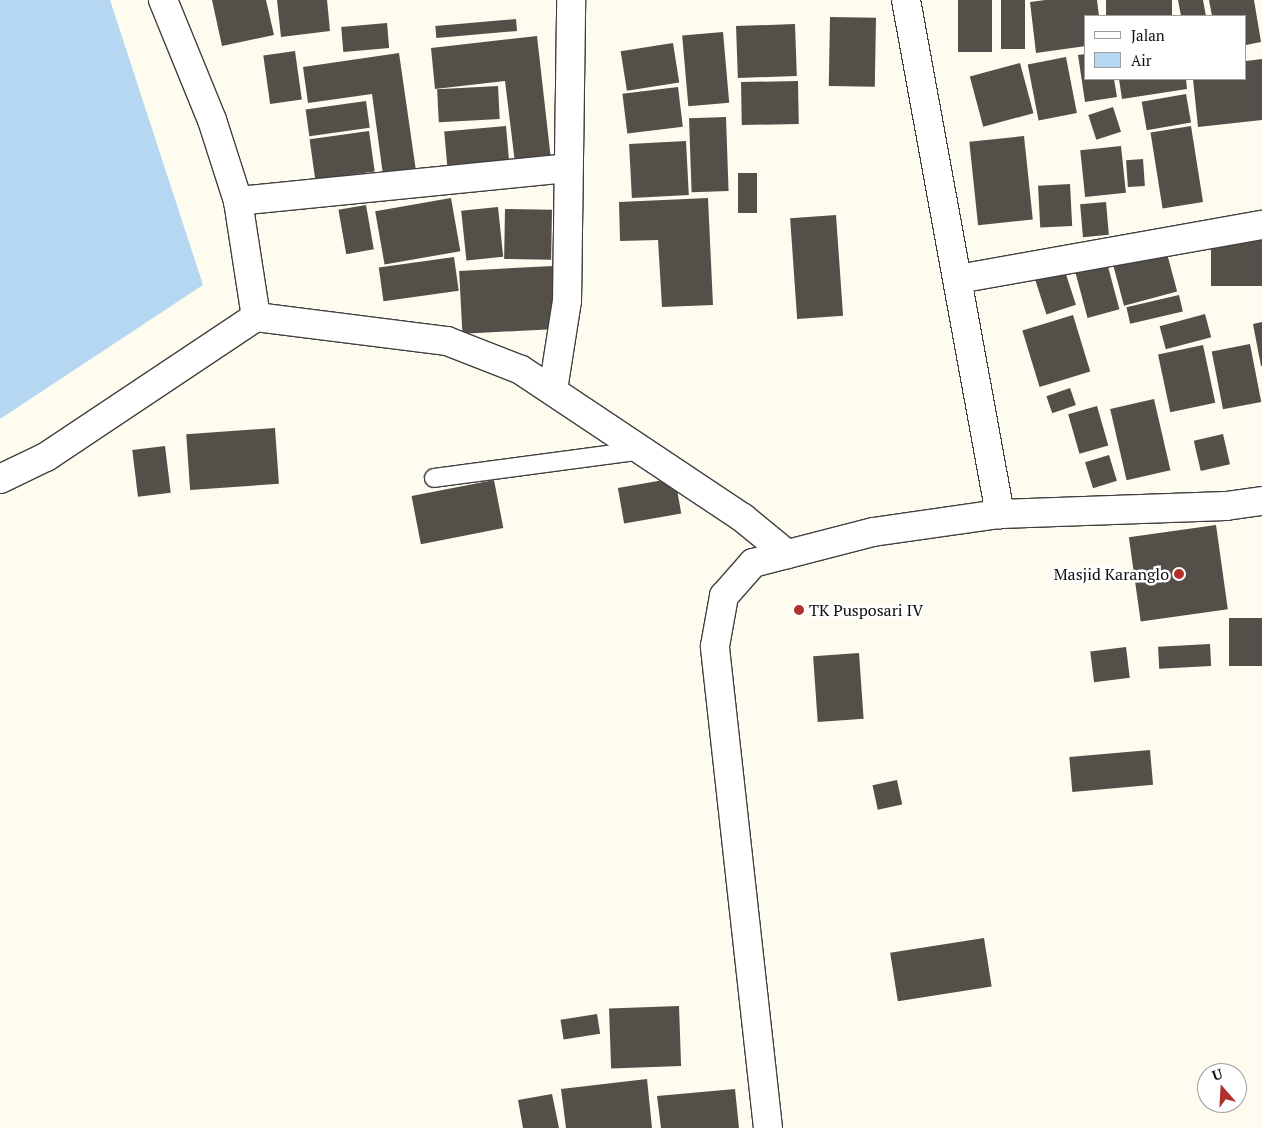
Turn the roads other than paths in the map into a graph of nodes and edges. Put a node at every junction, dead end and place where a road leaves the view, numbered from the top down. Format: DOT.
graph roads {
  1 [pos="163,0"];
  2 [pos="571,0"];
  3 [pos="906,0"];
  4 [pos="568,168"];
  5 [pos="238,201"];
  6 [pos="1262,225"];
  7 [pos="958,279"];
  8 [pos="256,317"];
  9 [pos="553,390"];
  10 [pos="646,450"];
  11 [pos="434,478"];
  12 [pos="0,479"];
  13 [pos="1262,501"];
  14 [pos="1000,514"];
  15 [pos="786,554"];
  16 [pos="768,1128"];
  1 -- 5 [label="street"];
  2 -- 4 [label="street"];
  3 -- 7 [label="street"];
  4 -- 5 [label="street"];
  4 -- 9 [label="street"];
  5 -- 8 [label="street"];
  6 -- 7 [label="street"];
  7 -- 14 [label="street"];
  8 -- 9 [label="street"];
  8 -- 12 [label="street"];
  9 -- 10 [label="street"];
  10 -- 11 [label="lane"];
  10 -- 15 [label="street"];
  13 -- 14 [label="street"];
  14 -- 15 [label="street"];
  15 -- 16 [label="street"];
}
